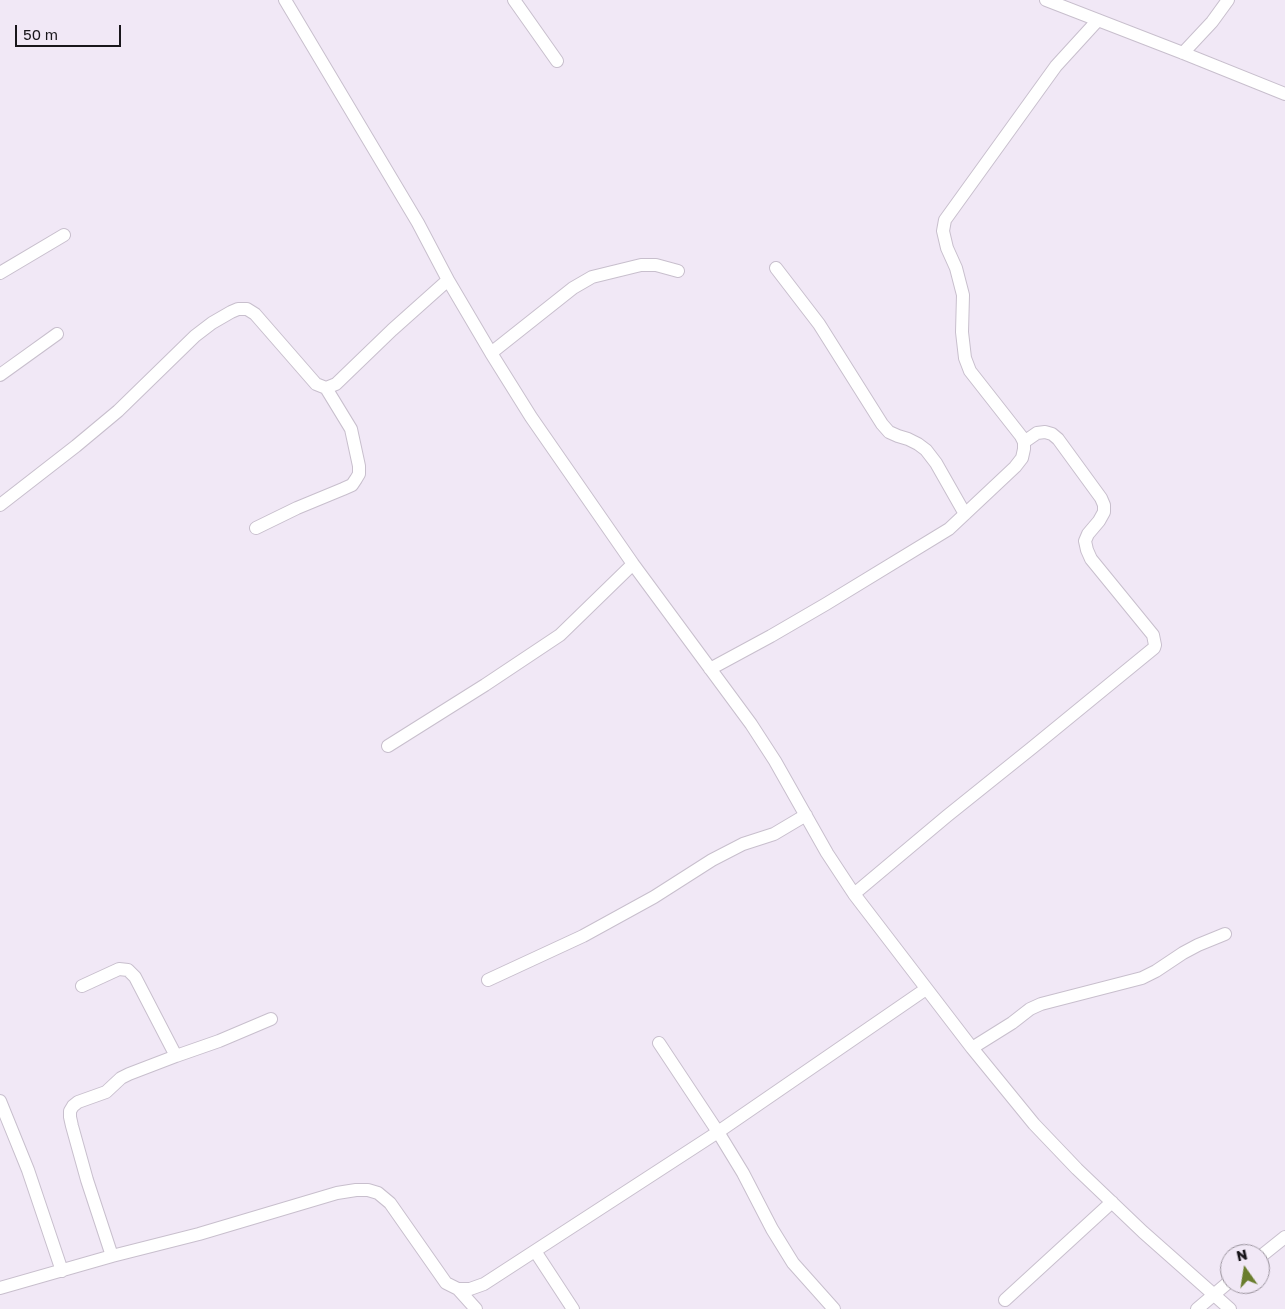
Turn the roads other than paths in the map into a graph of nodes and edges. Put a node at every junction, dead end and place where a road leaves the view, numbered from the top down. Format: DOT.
graph roads {
  1 [pos="285,0"];
  2 [pos="514,0"];
  3 [pos="1046,0"];
  4 [pos="1228,0"];
  5 [pos="1098,20"];
  6 [pos="1183,53"];
  7 [pos="557,61"];
  8 [pos="1285,94"];
  9 [pos="64,235"];
  10 [pos="776,268"];
  11 [pos="678,271"];
  12 [pos="0,273"];
  13 [pos="448,280"];
  14 [pos="57,334"];
  15 [pos="490,352"];
  16 [pos="0,375"];
  17 [pos="326,388"];
  18 [pos="1024,442"];
  19 [pos="0,505"];
  20 [pos="965,514"];
  21 [pos="256,528"];
  22 [pos="633,564"];
  23 [pos="710,669"];
  24 [pos="388,746"];
  25 [pos="806,815"];
  26 [pos="854,894"];
  27 [pos="1225,934"];
  28 [pos="488,980"];
  29 [pos="82,986"];
  30 [pos="926,989"];
  31 [pos="271,1019"];
  32 [pos="658,1044"];
  33 [pos="972,1048"];
  34 [pos="176,1056"];
  35 [pos="0,1101"];
  36 [pos="718,1132"];
  37 [pos="1112,1202"];
  38 [pos="1285,1237"];
  39 [pos="1270,1249"];
  40 [pos="535,1251"];
  41 [pos="112,1256"];
  42 [pos="62,1271"];
  43 [pos="0,1288"];
  44 [pos="458,1289"];
  45 [pos="1220,1289"];
  46 [pos="1214,1294"];
  47 [pos="1005,1300"];
  48 [pos="476,1309"];
  49 [pos="573,1309"];
  50 [pos="834,1309"];
  51 [pos="1197,1309"];
  52 [pos="1230,1309"];
  1 -- 13 [label="street"];
  2 -- 7 [label="street"];
  3 -- 5 [label="street"];
  4 -- 6 [label="street"];
  5 -- 6 [label="street"];
  5 -- 18 [label="street"];
  6 -- 8 [label="street"];
  9 -- 12 [label="street"];
  10 -- 20 [label="street"];
  11 -- 15 [label="street"];
  13 -- 15 [label="street"];
  13 -- 17 [label="street"];
  14 -- 16 [label="street"];
  15 -- 22 [label="street"];
  17 -- 19 [label="street"];
  17 -- 21 [label="street"];
  18 -- 20 [label="street"];
  18 -- 26 [label="street"];
  20 -- 23 [label="street"];
  22 -- 23 [label="street"];
  22 -- 24 [label="street"];
  23 -- 25 [label="street"];
  25 -- 26 [label="street"];
  25 -- 28 [label="street"];
  26 -- 30 [label="street"];
  27 -- 33 [label="street"];
  29 -- 34 [label="street"];
  30 -- 33 [label="street"];
  30 -- 36 [label="street"];
  31 -- 34 [label="street"];
  32 -- 36 [label="street"];
  33 -- 37 [label="street"];
  34 -- 41 [label="street"];
  35 -- 42 [label="street"];
  36 -- 40 [label="street"];
  36 -- 50 [label="street"];
  37 -- 46 [label="street"];
  37 -- 47 [label="street"];
  38 -- 39 [label="street"];
  40 -- 44 [label="street"];
  40 -- 49 [label="street"];
  41 -- 42 [label="street"];
  41 -- 44 [label="street"];
  42 -- 43 [label="street"];
  44 -- 48 [label="street"];
  45 -- 46 [label="street"];
  46 -- 51 [label="street"];
  46 -- 52 [label="street"];
}
